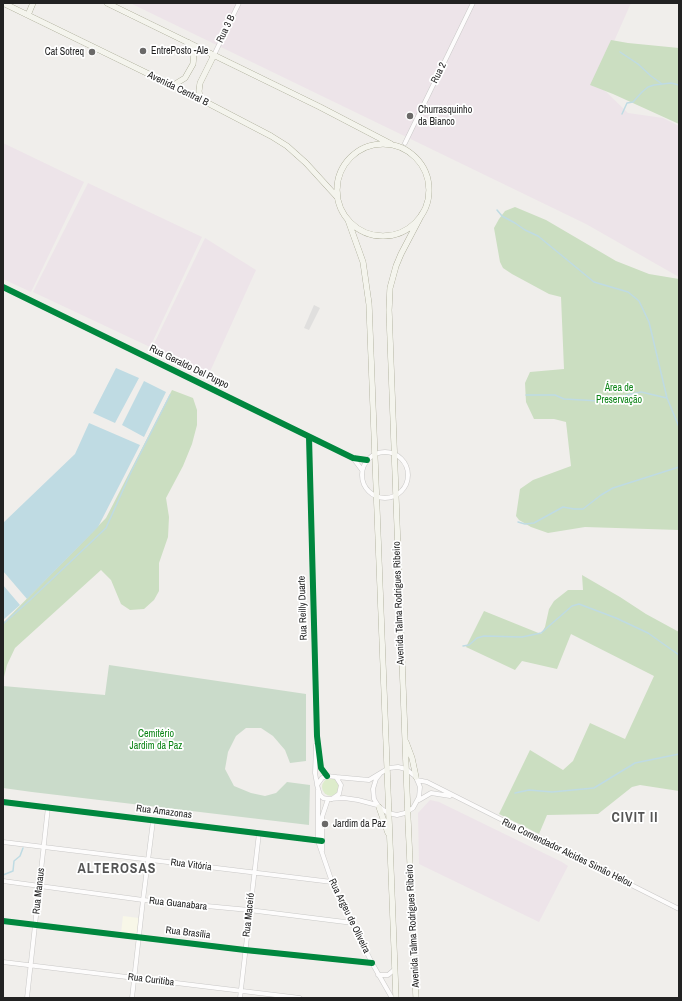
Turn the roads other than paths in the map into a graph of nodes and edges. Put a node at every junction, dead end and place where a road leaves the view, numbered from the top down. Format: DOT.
graph roads {
  1 [pos="3,3"];
  2 [pos="33,3"];
  3 [pos="106,3"];
  4 [pos="239,3"];
  5 [pos="473,3"];
  6 [pos="28,15"];
  7 [pos="189,43"];
  8 [pos="214,55"];
  9 [pos="172,86"];
  10 [pos="200,99"];
  11 [pos="405,143"];
  12 [pos="391,144"];
  13 [pos="337,197"];
  14 [pos="422,214"];
  15 [pos="348,220"];
  16 [pos="3,287"];
  17 [pos="309,437"];
  18 [pos="394,453"];
  19 [pos="375,454"];
  20 [pos="353,458"];
  21 [pos="367,460"];
  22 [pos="362,470"];
  23 [pos="395,495"];
  24 [pos="376,496"];
  25 [pos="317,736"];
  26 [pos="404,737"];
  27 [pos="387,769"];
  28 [pos="406,769"];
  29 [pos="380,774"];
  30 [pos="327,776"];
  31 [pos="336,777"];
  32 [pos="417,778"];
  33 [pos="318,788"];
  34 [pos="455,797"];
  35 [pos="330,799"];
  36 [pos="3,802"];
  37 [pos="416,804"];
  38 [pos="378,806"];
  39 [pos="48,808"];
  40 [pos="408,812"];
  41 [pos="388,813"];
  42 [pos="153,821"];
  43 [pos="259,833"];
  44 [pos="389,837"];
  45 [pos="320,841"];
  46 [pos="3,842"];
  47 [pos="44,847"];
  48 [pos="322,856"];
  49 [pos="148,860"];
  50 [pos="254,873"];
  51 [pos="3,881"];
  52 [pos="332,882"];
  53 [pos="40,885"];
  54 [pos="143,900"];
  55 [pos="679,908"];
  56 [pos="249,910"];
  57 [pos="3,921"];
  58 [pos="353,923"];
  59 [pos="35,925"];
  60 [pos="139,937"];
  61 [pos="245,950"];
  62 [pos="3,962"];
  63 [pos="372,964"];
  64 [pos="31,965"];
  65 [pos="395,967"];
  66 [pos="378,975"];
  67 [pos="134,978"];
  68 [pos="240,991"];
  69 [pos="27,998"];
  70 [pos="132,998"];
  71 [pos="240,998"];
  72 [pos="300,998"];
  73 [pos="392,998"];
  74 [pos="396,998"];
  75 [pos="416,998"];
  1 -- 6 [label="main road, Avenida Central B"];
  2 -- 6 [label="main road"];
  3 -- 7 [label="main road, Avenida Central B"];
  4 -- 8 [label="street, Rua 3 B"];
  5 -- 11 [label="street, Rua 2"];
  6 -- 9 [label="main road, Avenida Central B"];
  7 -- 8 [label="main road, Avenida Central B"];
  7 -- 9 [label="main road"];
  8 -- 10 [label="main road"];
  8 -- 12 [label="main road, Avenida Central B"];
  9 -- 10 [label="main road, Avenida Central B"];
  10 -- 13 [label="main road, Avenida Central B"];
  12 -- 13 [label="main road, Avenida Central B"];
  12 -- 14 [label="main road, Avenida Central B"];
  13 -- 15 [label="main road, Avenida Central B"];
  14 -- 15 [label="main road, Avenida Central B"];
  14 -- 18 [label="main road, Avenida Talma Rodrigues Ribeiro"];
  15 -- 19 [label="main road, Avenida Talma Rodrigues Ribeiro"];
  16 -- 17 [label="street, Rua Geraldo Del Puppo"];
  17 -- 20 [label="street, Rua Geraldo Del Puppo"];
  17 -- 25 [label="street, Rua Reilly Duarte"];
  18 -- 19 [label="street"];
  18 -- 23 [label="main road, Avenida Talma Rodrigues Ribeiro"];
  18 -- 23 [label="street"];
  19 -- 21 [label="street"];
  19 -- 24 [label="main road, Avenida Talma Rodrigues Ribeiro"];
  20 -- 21 [label="street, Rua Geraldo Del Puppo"];
  20 -- 22 [label="street, Rua Geraldo Del Puppo"];
  21 -- 22 [label="street"];
  22 -- 24 [label="street"];
  23 -- 24 [label="street"];
  23 -- 26 [label="main road, Avenida Talma Rodrigues Ribeiro"];
  24 -- 27 [label="main road, Avenida Talma Rodrigues Ribeiro"];
  25 -- 30 [label="street, Rua Reilly Duarte"];
  25 -- 33 [label="street, Rua Reilly Duarte"];
  26 -- 28 [label="main road, Avenida Talma Rodrigues Ribeiro"];
  26 -- 32 [label="main road"];
  27 -- 28 [label="street"];
  27 -- 29 [label="street"];
  27 -- 41 [label="main road, Avenida Talma Rodrigues Ribeiro"];
  28 -- 32 [label="street, Rua Comendador Alcides Simão Helou"];
  28 -- 40 [label="main road, Avenida Talma Rodrigues Ribeiro"];
  29 -- 31 [label="street"];
  29 -- 38 [label="street"];
  30 -- 31 [label="street"];
  30 -- 33 [label="street"];
  31 -- 35 [label="street"];
  32 -- 34 [label="street, Rua Comendador Alcides Simão Helou"];
  32 -- 37 [label="street"];
  33 -- 35 [label="street"];
  33 -- 45 [label="street, Rua Reilly Duarte"];
  34 -- 37 [label="street, Rua Comendador Alcides Simão Helou"];
  34 -- 55 [label="street, Rua Comendador Alcides Simão Helou"];
  35 -- 38 [label="street"];
  35 -- 45 [label="street, Rua Reilly Duarte"];
  36 -- 39 [label="street, Rua Amazonas"];
  37 -- 40 [label="street, Rua Comendador Alcides Simão Helou"];
  38 -- 41 [label="street"];
  38 -- 44 [label="main road"];
  39 -- 42 [label="street, Rua Amazonas"];
  39 -- 47 [label="street, Rua Manaus"];
  40 -- 41 [label="street"];
  40 -- 75 [label="main road, Avenida Talma Rodrigues Ribeiro"];
  41 -- 44 [label="main road, Avenida Talma Rodrigues Ribeiro"];
  42 -- 43 [label="street, Rua Amazonas"];
  42 -- 49 [label="street"];
  43 -- 45 [label="street, Rua Amazonas"];
  43 -- 50 [label="street, Rua Maceió"];
  44 -- 65 [label="main road, Avenida Talma Rodrigues Ribeiro"];
  45 -- 48 [label="street, Rua Reilly Duarte"];
  46 -- 47 [label="street, Rua Vitória"];
  47 -- 49 [label="street, Rua Vitória"];
  47 -- 53 [label="street, Rua Manaus"];
  48 -- 52 [label="street, Rua Argeu de Oliveira"];
  49 -- 50 [label="street, Rua Vitória"];
  49 -- 54 [label="street"];
  50 -- 52 [label="street, Rua Vitória"];
  50 -- 56 [label="street, Rua Maceió"];
  51 -- 53 [label="street, Rua Guanabara"];
  52 -- 58 [label="street, Rua Argeu de Oliveira"];
  53 -- 54 [label="street, Rua Guanabara"];
  53 -- 59 [label="street, Rua Manaus"];
  54 -- 56 [label="street, Rua Guanabara"];
  54 -- 60 [label="street"];
  56 -- 58 [label="street, Rua Guanabara"];
  56 -- 61 [label="street, Rua Maceió"];
  57 -- 59 [label="street, Rua Brasília"];
  58 -- 63 [label="street, Rua Argeu de Oliveira"];
  59 -- 60 [label="street, Rua Brasília"];
  59 -- 64 [label="street, Rua Manaus"];
  60 -- 61 [label="street, Rua Brasília"];
  60 -- 67 [label="street"];
  61 -- 63 [label="street, Rua Brasília"];
  61 -- 68 [label="street, Rua Maceió"];
  62 -- 64 [label="street, Rua Curitiba"];
  63 -- 66 [label="street, Rua Argeu de Oliveira"];
  64 -- 67 [label="street, Rua Curitiba"];
  64 -- 69 [label="street, Rua Manaus"];
  65 -- 66 [label="street"];
  65 -- 74 [label="main road, Avenida Talma Rodrigues Ribeiro"];
  66 -- 73 [label="street, Rua Argeu de Oliveira"];
  67 -- 68 [label="street, Rua Curitiba"];
  67 -- 70 [label="street"];
  68 -- 71 [label="street, Rua Maceió"];
  68 -- 72 [label="street, Rua Curitiba"];
}
